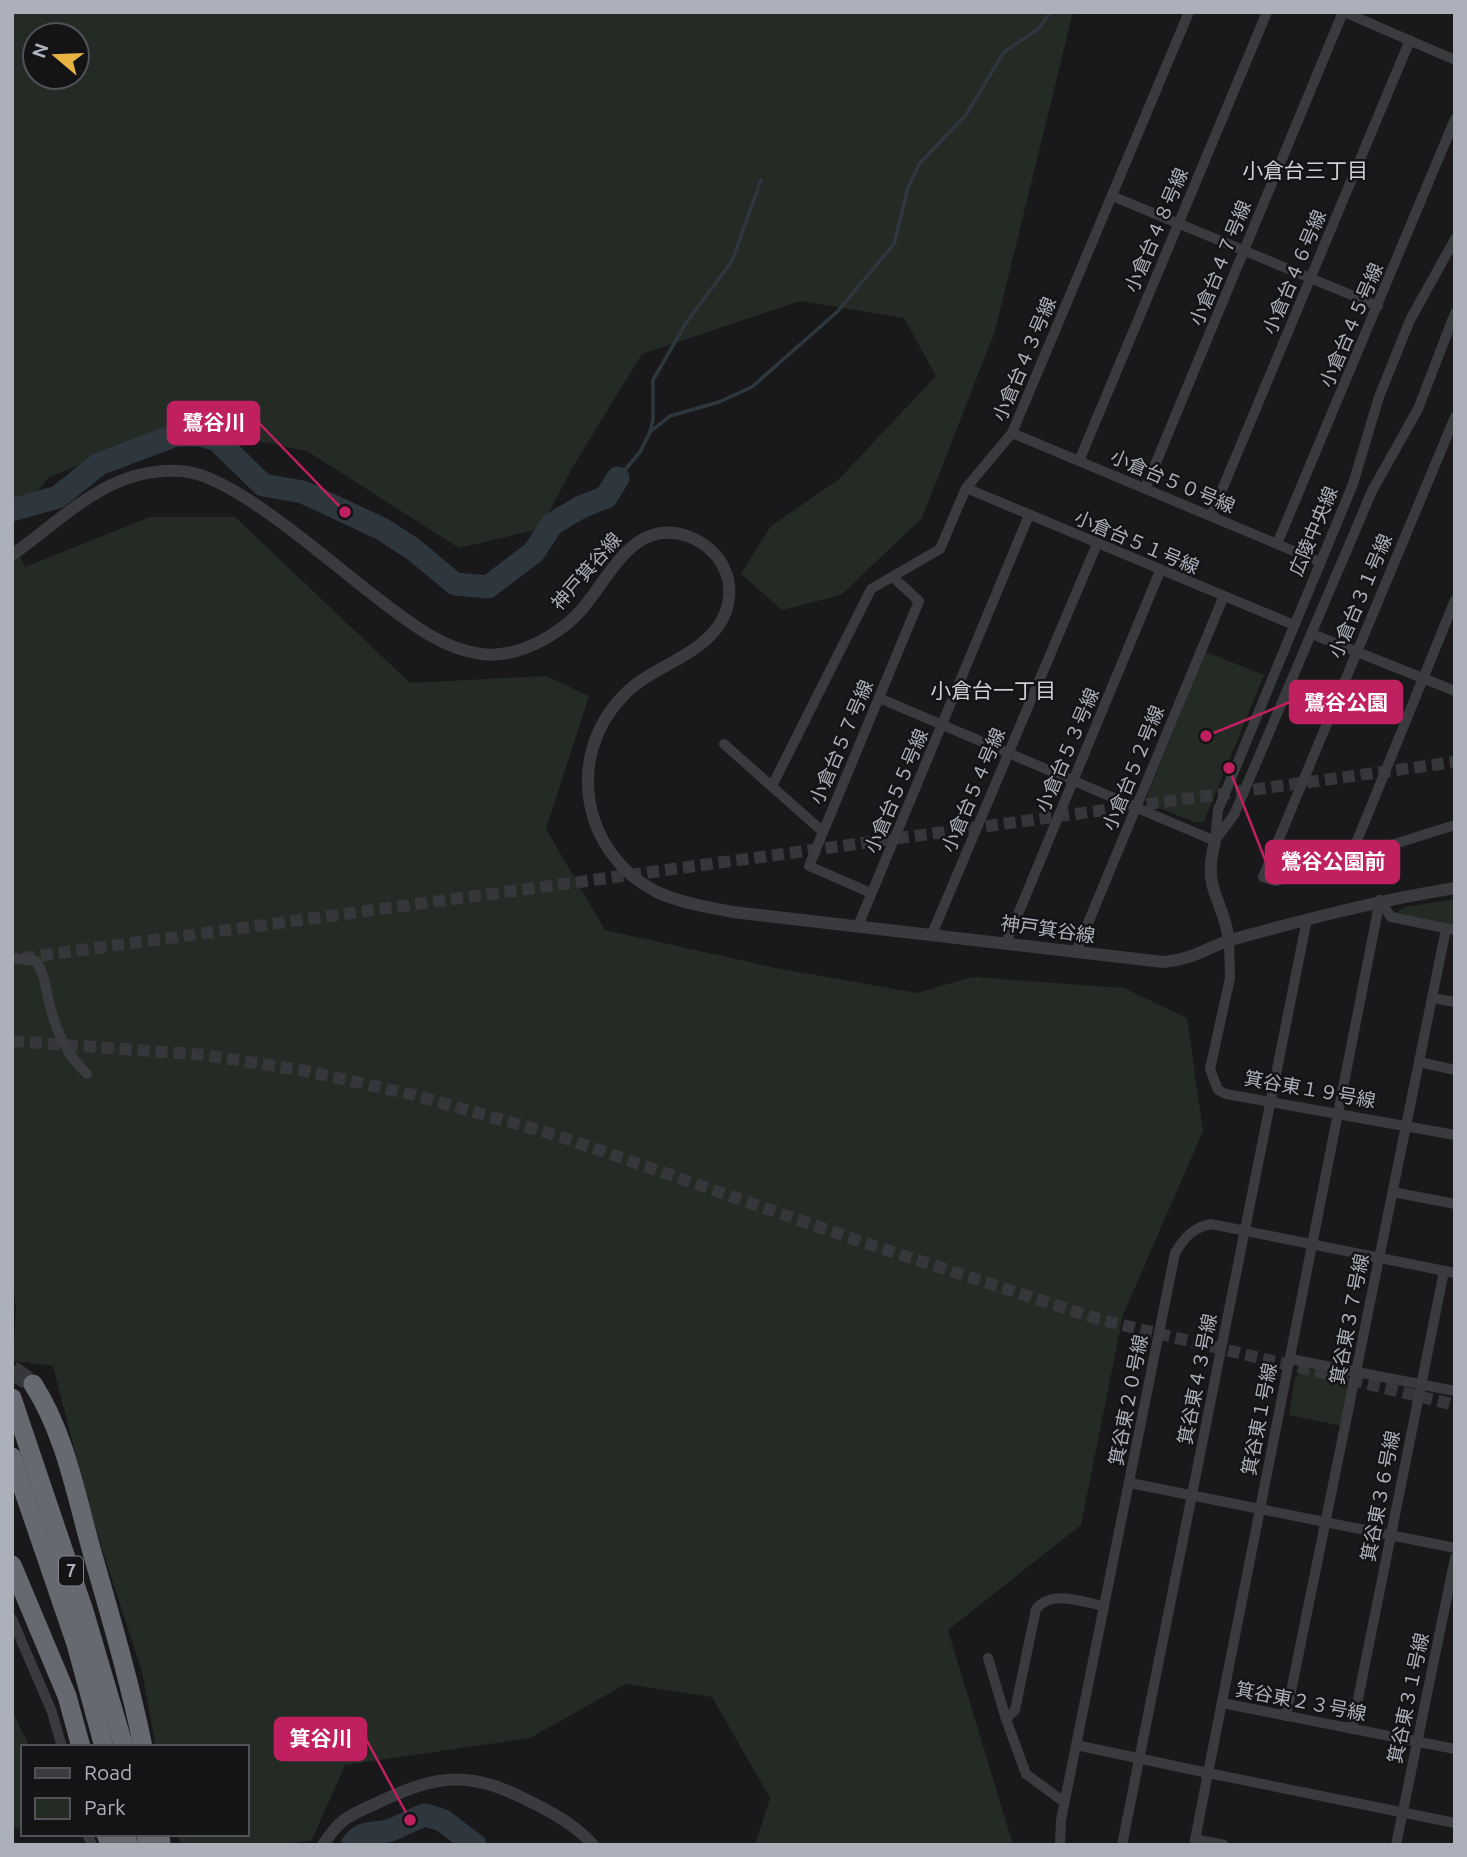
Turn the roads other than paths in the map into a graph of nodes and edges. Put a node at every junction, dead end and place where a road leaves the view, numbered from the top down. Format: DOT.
graph roads {
  1 [pos="1189,12"];
  2 [pos="1267,12"];
  3 [pos="1344,12"];
  4 [pos="1410,40"];
  5 [pos="1455,60"];
  6 [pos="1455,119"];
  7 [pos="1112,196"];
  8 [pos="1177,223"];
  9 [pos="1455,239"];
  10 [pos="1244,250"];
  11 [pos="1311,278"];
  12 [pos="1378,306"];
  13 [pos="1455,313"];
  14 [pos="1451,337"];
  15 [pos="1455,417"];
  16 [pos="1012,433"];
  17 [pos="1079,461"];
  18 [pos="967,488"];
  19 [pos="1145,489"];
  20 [pos="1030,515"];
  21 [pos="1211,516"];
  22 [pos="1097,544"];
  23 [pos="1277,544"];
  24 [pos="12,555"];
  25 [pos="1320,562"];
  26 [pos="1160,570"];
  27 [pos="894,578"];
  28 [pos="1223,598"];
  29 [pos="1455,600"];
  30 [pos="1294,625"];
  31 [pos="1312,634"];
  32 [pos="1356,650"];
  33 [pos="1421,677"];
  34 [pos="1455,691"];
  35 [pos="879,698"];
  36 [pos="943,725"];
  37 [pos="724,744"];
  38 [pos="1008,752"];
  39 [pos="1073,780"];
  40 [pos="773,784"];
  41 [pos="1136,807"];
  42 [pos="1455,825"];
  43 [pos="822,831"];
  44 [pos="1215,841"];
  45 [pos="1350,858"];
  46 [pos="1455,888"];
  47 [pos="872,893"];
  48 [pos="1380,900"];
  49 [pos="1307,919"];
  50 [pos="858,926"];
  51 [pos="1450,929"];
  52 [pos="932,934"];
  53 [pos="1229,940"];
  54 [pos="1006,943"];
  55 [pos="1076,952"];
  56 [pos="12,958"];
  57 [pos="1432,998"];
  58 [pos="1455,1002"];
  59 [pos="1419,1062"];
  60 [pos="1455,1070"];
  61 [pos="87,1074"];
  62 [pos="1270,1101"];
  63 [pos="1338,1113"];
  64 [pos="1406,1126"];
  65 [pos="1455,1135"];
  66 [pos="1393,1192"];
  67 [pos="1455,1204"];
  68 [pos="1245,1231"];
  69 [pos="1312,1244"];
  70 [pos="1379,1257"];
  71 [pos="1449,1272"];
  72 [pos="1290,1359"];
  73 [pos="1356,1372"];
  74 [pos="33,1384"];
  75 [pos="1420,1384"];
  76 [pos="1455,1391"];
  77 [pos="12,1398"];
  78 [pos="12,1457"];
  79 [pos="1130,1483"];
  80 [pos="1192,1495"];
  81 [pos="1261,1509"];
  82 [pos="1326,1522"];
  83 [pos="1391,1535"];
  84 [pos="1455,1548"];
  85 [pos="1455,1558"];
  86 [pos="12,1565"];
  87 [pos="1104,1606"];
  88 [pos="12,1619"];
  89 [pos="988,1658"];
  90 [pos="1222,1703"];
  91 [pos="1286,1716"];
  92 [pos="1006,1718"];
  93 [pos="1352,1729"];
  94 [pos="1417,1742"];
  95 [pos="61,1745"];
  96 [pos="80,1745"];
  97 [pos="103,1745"];
  98 [pos="123,1745"];
  99 [pos="143,1745"];
  100 [pos="1076,1745"];
  101 [pos="1455,1749"];
  102 [pos="1139,1758"];
  103 [pos="1208,1773"];
  104 [pos="1064,1802"];
  105 [pos="1403,1813"];
  106 [pos="1455,1823"];
  107 [pos="108,1839"];
  108 [pos="1194,1842"];
  109 [pos="128,1845"];
  110 [pos="323,1845"];
  111 [pos="593,1845"];
  112 [pos="1060,1845"];
  113 [pos="1122,1845"];
  114 [pos="1224,1845"];
  115 [pos="1396,1845"];
  1 -- 7 [label="street, 小倉台４３号線"];
  2 -- 8 [label="street, 小倉台４８号線"];
  3 -- 4 [label="street"];
  3 -- 10 [label="street, 小倉台４７号線"];
  4 -- 5 [label="street"];
  4 -- 11 [label="street, 小倉台４６号線"];
  6 -- 12 [label="street, 小倉台４５号線"];
  7 -- 8 [label="street"];
  7 -- 16 [label="street, 小倉台４３号線"];
  8 -- 10 [label="street"];
  8 -- 17 [label="street, 小倉台４８号線"];
  9 -- 25 [label="street, 広陵中央線"];
  10 -- 11 [label="street"];
  10 -- 19 [label="street, 小倉台４７号線"];
  11 -- 12 [label="street"];
  11 -- 21 [label="street, 小倉台４６号線"];
  12 -- 23 [label="street, 小倉台４５号線"];
  13 -- 14 [label="street, 広陵中央線"];
  14 -- 31 [label="street, 広陵中央線"];
  15 -- 32 [label="street, 小倉台３１号線"];
  16 -- 17 [label="street, 小倉台５０号線"];
  16 -- 18 [label="street, 小倉台４３号線"];
  17 -- 19 [label="street, 小倉台５０号線"];
  18 -- 20 [label="street, 小倉台５１号線"];
  18 -- 27 [label="street, 小倉台４３号線"];
  19 -- 21 [label="street, 小倉台５０号線"];
  20 -- 22 [label="street, 小倉台５１号線"];
  20 -- 36 [label="street, 小倉台５５号線"];
  21 -- 23 [label="street, 小倉台５０号線"];
  22 -- 26 [label="street, 小倉台５１号線"];
  22 -- 38 [label="street, 小倉台５４号線"];
  23 -- 25 [label="street, 小倉台５０号線"];
  24 -- 50 [label="street, 神戸箕谷線"];
  25 -- 30 [label="street, 広陵中央線"];
  26 -- 28 [label="street, 小倉台５１号線"];
  26 -- 39 [label="street, 小倉台５３号線"];
  27 -- 35 [label="street, 小倉台５７号線"];
  27 -- 40 [label="street, 小倉台４３号線"];
  28 -- 30 [label="street, 小倉台５１号線"];
  28 -- 41 [label="street, 小倉台５２号線"];
  29 -- 33 [label="street"];
  30 -- 44 [label="street, 広陵中央線"];
  31 -- 32 [label="street"];
  31 -- 44 [label="street, 広陵中央線"];
  32 -- 33 [label="street"];
  32 -- 45 [label="street, 小倉台３１号線"];
  33 -- 34 [label="street"];
  33 -- 45 [label="street"];
  35 -- 36 [label="street"];
  35 -- 43 [label="street, 小倉台５７号線"];
  36 -- 38 [label="street"];
  36 -- 47 [label="street, 小倉台５５号線"];
  37 -- 40 [label="street"];
  38 -- 39 [label="street"];
  38 -- 52 [label="street, 小倉台５４号線"];
  39 -- 41 [label="street"];
  39 -- 54 [label="street, 小倉台５３号線"];
  40 -- 43 [label="street"];
  41 -- 44 [label="street"];
  41 -- 55 [label="street, 小倉台５２号線"];
  42 -- 45 [label="street, 小倉台３１号線"];
  43 -- 47 [label="street, 小倉台５７号線"];
  44 -- 53 [label="street, 広陵中央線"];
  46 -- 48 [label="street"];
  47 -- 50 [label="street, 小倉台５５号線"];
  48 -- 49 [label="street"];
  48 -- 51 [label="street"];
  48 -- 63 [label="street, 箕谷東１号線"];
  49 -- 53 [label="street"];
  49 -- 62 [label="street, 箕谷東４３号線"];
  50 -- 52 [label="street, 神戸箕谷線"];
  51 -- 57 [label="street, 箕谷東３７号線"];
  52 -- 54 [label="street, 神戸箕谷線"];
  53 -- 55 [label="street, 神戸箕谷線"];
  53 -- 62 [label="street, 箕谷東１９号線"];
  54 -- 55 [label="street, 神戸箕谷線"];
  56 -- 61 [label="street"];
  57 -- 58 [label="street"];
  57 -- 59 [label="street, 箕谷東３７号線"];
  59 -- 60 [label="street"];
  59 -- 64 [label="street, 箕谷東３７号線"];
  62 -- 63 [label="street, 箕谷東１９号線"];
  62 -- 68 [label="street, 箕谷東４３号線"];
  63 -- 64 [label="street, 箕谷東１９号線"];
  63 -- 69 [label="street, 箕谷東１号線"];
  64 -- 65 [label="street, 箕谷東１９号線"];
  64 -- 66 [label="street, 箕谷東３７号線"];
  66 -- 67 [label="street"];
  66 -- 70 [label="street, 箕谷東３７号線"];
  68 -- 69 [label="street, 箕谷東２０号線"];
  68 -- 79 [label="street, 箕谷東２０号線"];
  68 -- 80 [label="street, 箕谷東４３号線"];
  69 -- 70 [label="street, 箕谷東２０号線"];
  69 -- 72 [label="street, 箕谷東１号線"];
  70 -- 71 [label="street, 箕谷東２０号線"];
  70 -- 73 [label="street, 箕谷東３７号線"];
  71 -- 75 [label="street, 箕谷東３６号線"];
  72 -- 73 [label="street"];
  72 -- 81 [label="street, 箕谷東１号線"];
  73 -- 75 [label="street"];
  73 -- 82 [label="street, 箕谷東３７号線"];
  74 -- 99 [label="highway"];
  75 -- 76 [label="street"];
  75 -- 83 [label="street, 箕谷東３６号線"];
  77 -- 98 [label="highway, 7"];
  78 -- 97 [label="highway, 7"];
  79 -- 80 [label="street"];
  79 -- 87 [label="street, 箕谷東２０号線"];
  80 -- 81 [label="street"];
  80 -- 102 [label="street, 箕谷東４３号線"];
  81 -- 82 [label="street"];
  81 -- 90 [label="street, 箕谷東１号線"];
  82 -- 83 [label="street"];
  82 -- 91 [label="street, 箕谷東３７号線"];
  83 -- 84 [label="street"];
  83 -- 93 [label="street, 箕谷東３６号線"];
  85 -- 94 [label="street, 箕谷東３１号線"];
  86 -- 96 [label="highway"];
  87 -- 92 [label="street"];
  87 -- 100 [label="street, 箕谷東２０号線"];
  88 -- 95 [label="street"];
  89 -- 92 [label="street"];
  90 -- 91 [label="street, 箕谷東２３号線"];
  90 -- 103 [label="street, 箕谷東１号線"];
  91 -- 93 [label="street, 箕谷東２３号線"];
  92 -- 104 [label="street"];
  93 -- 94 [label="street, 箕谷東２３号線"];
  94 -- 101 [label="street, 箕谷東２３号線"];
  94 -- 105 [label="street, 箕谷東３１号線"];
  100 -- 102 [label="street"];
  100 -- 104 [label="street, 箕谷東２０号線"];
  102 -- 103 [label="street"];
  102 -- 113 [label="street, 箕谷東４３号線"];
  103 -- 105 [label="street"];
  103 -- 108 [label="street, 箕谷東１号線"];
  104 -- 112 [label="street, 箕谷東２０号線"];
  105 -- 106 [label="street"];
  105 -- 115 [label="street, 箕谷東３１号線"];
  107 -- 109 [label="highway"];
  108 -- 114 [label="street"];
  110 -- 111 [label="street"];
}
